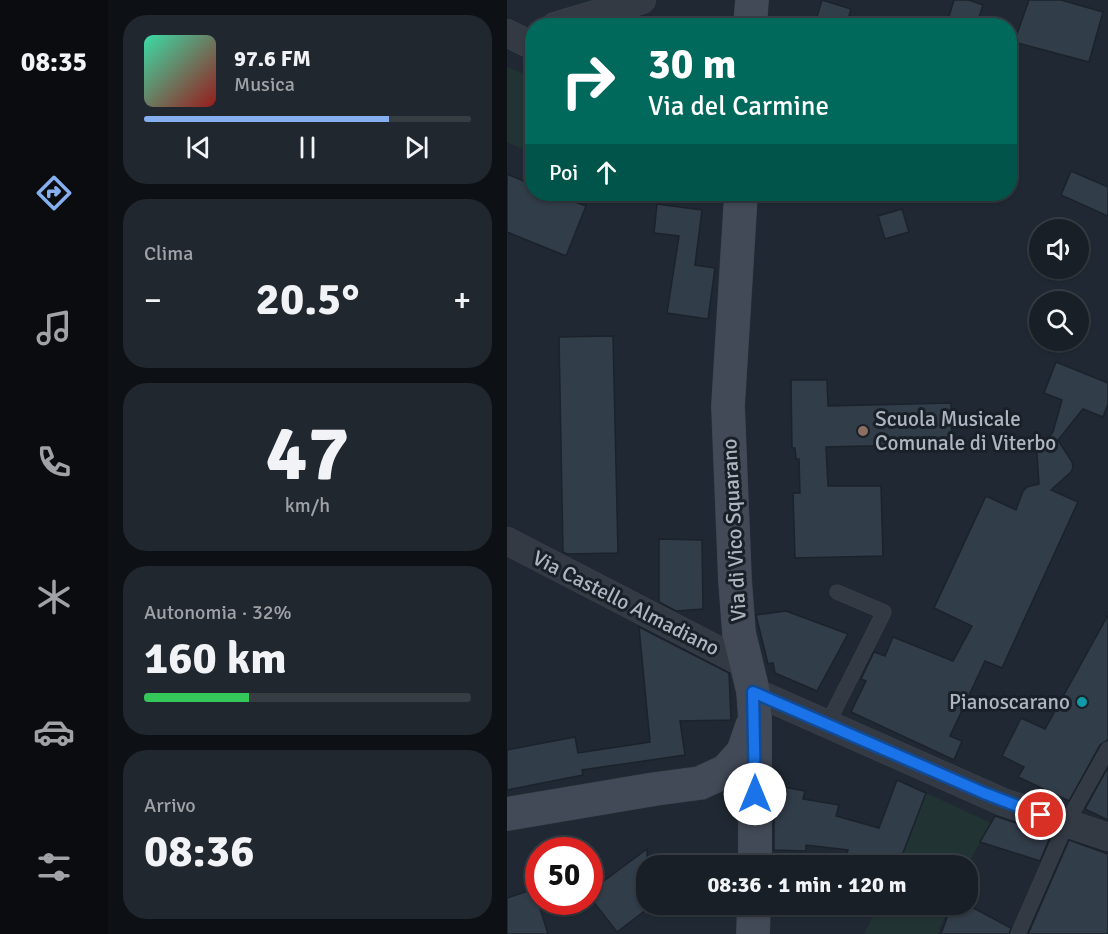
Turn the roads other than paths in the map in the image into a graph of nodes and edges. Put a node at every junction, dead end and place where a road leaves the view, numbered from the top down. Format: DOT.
graph roads {
  1 [pos="642,0"];
  2 [pos="582,18"];
  3 [pos="741,201"];
  4 [pos="507,542"];
  5 [pos="837,592"];
  6 [pos="751,691"];
  7 [pos="828,723"];
  8 [pos="1108,749"];
  9 [pos="700,783"];
  10 [pos="507,814"];
  11 [pos="1054,819"];
  12 [pos="1108,837"];
  13 [pos="755,851"];
  14 [pos="754,915"];
  15 [pos="753,934"];
  16 [pos="1018,934"];
  1 -- 2 [label="street"];
  3 -- 6 [label="main road, Via di Vico Squarano"];
  4 -- 6 [label="street, Via Castello Almadiano"];
  5 -- 7 [label="lane"];
  6 -- 7 [label="street, Via Castello Almadiano"];
  6 -- 9 [label="main road"];
  6 -- 13 [label="main road, Via di Vico Squarano"];
  7 -- 11 [label="street, Via Castello Almadiano"];
  8 -- 11 [label="lane"];
  9 -- 10 [label="main road"];
  9 -- 13 [label="main road"];
  11 -- 12 [label="street, Via Castello Almadiano"];
  11 -- 16 [label="lane"];
  14 -- 15 [label="main road"];
}
